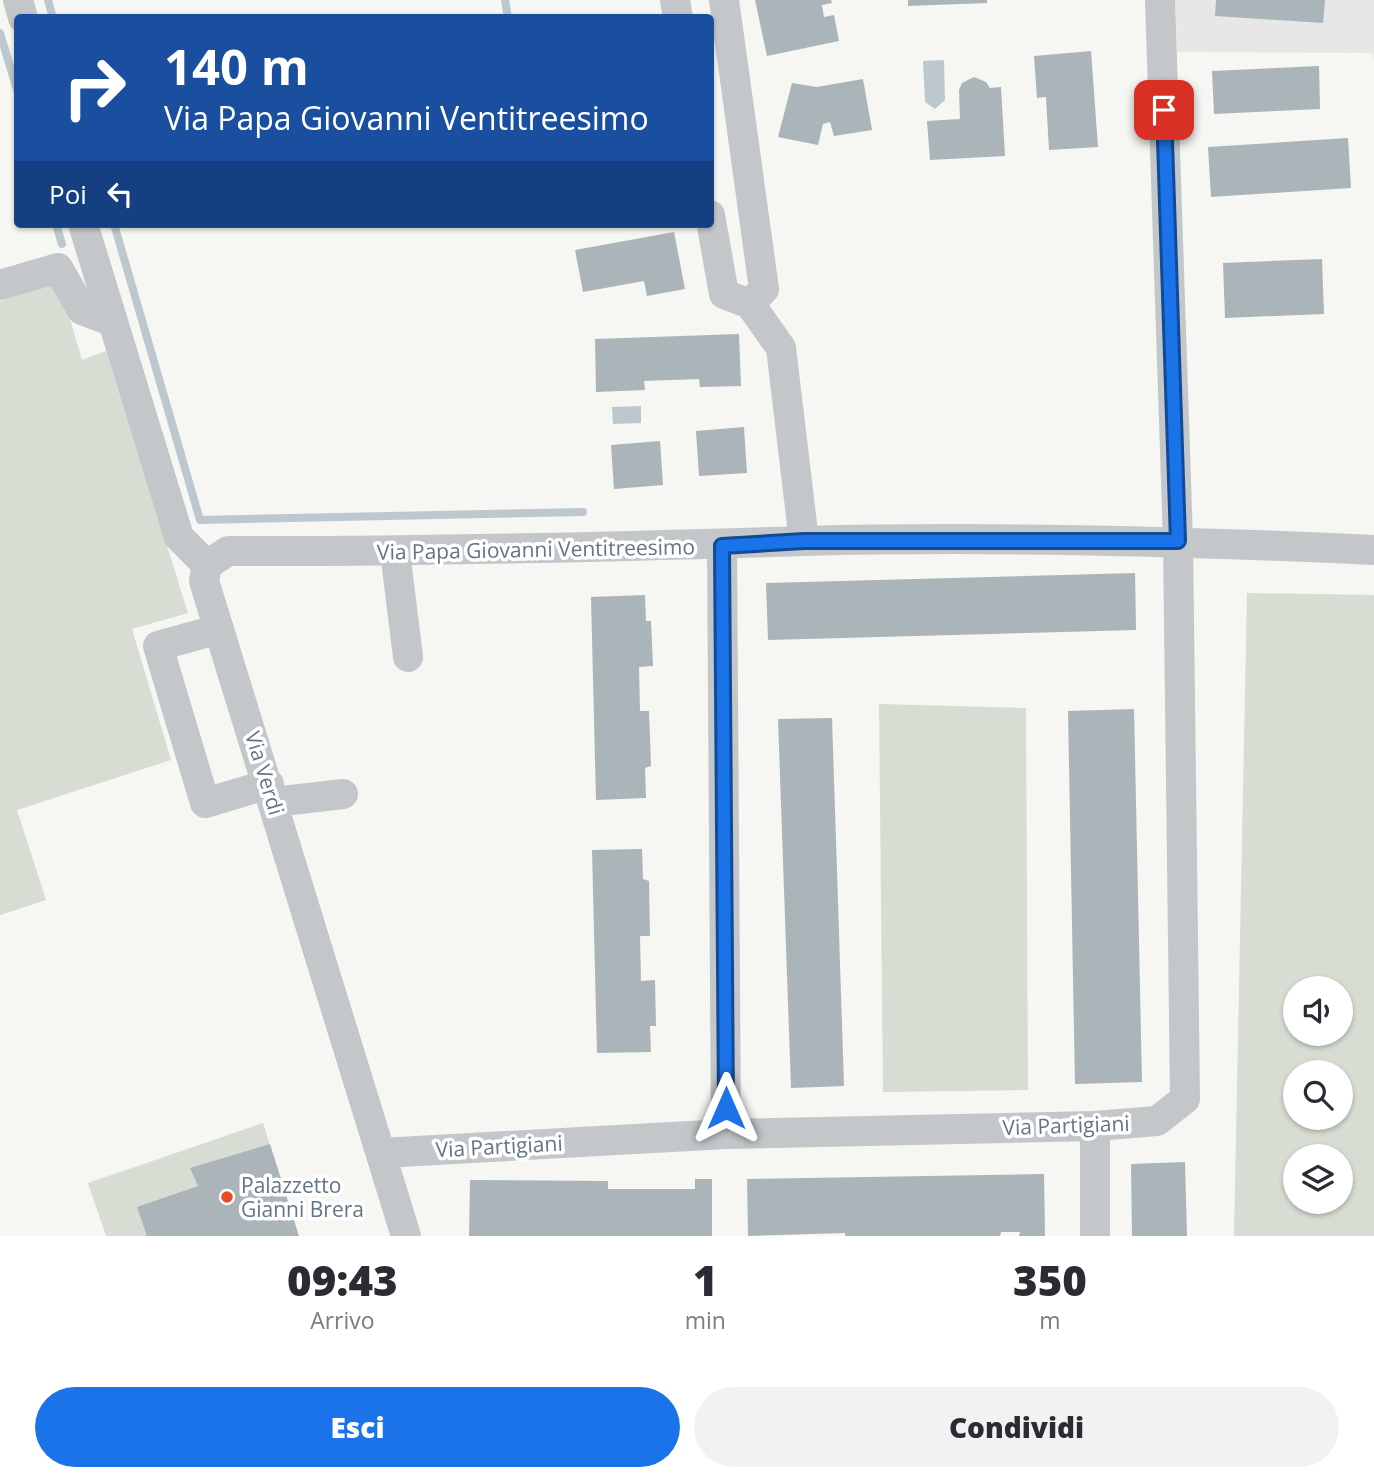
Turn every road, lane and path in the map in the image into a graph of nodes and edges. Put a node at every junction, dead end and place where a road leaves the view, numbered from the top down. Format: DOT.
graph roads {
  1 [pos="724,0"];
  2 [pos="1160,0"];
  3 [pos="84,228"];
  4 [pos="712,228"];
  5 [pos="0,285"];
  6 [pos="750,304"];
  7 [pos="111,321"];
  8 [pos="804,541"];
  9 [pos="1178,541"];
  10 [pos="722,546"];
  11 [pos="1374,550"];
  12 [pos="395,552"];
  13 [pos="207,565"];
  14 [pos="219,629"];
  15 [pos="408,657"];
  16 [pos="271,793"];
  17 [pos="343,794"];
  18 [pos="1095,1126"];
  19 [pos="726,1134"];
  20 [pos="381,1153"];
  21 [pos="406,1236"];
  22 [pos="1095,1236"];
  1 -- 6 [label="street"];
  2 -- 9 [label="street"];
  3 -- 7 [label="street"];
  4 -- 6 [label="street"];
  5 -- 7 [label="street"];
  6 -- 8 [label="street"];
  7 -- 13 [label="street"];
  8 -- 9 [label="street, Via Papa Giovanni Ventitreesimo"];
  8 -- 10 [label="street, Via Papa Giovanni Ventitreesimo"];
  9 -- 11 [label="street, Via Papa Giovanni Ventitreesimo"];
  9 -- 18 [label="street, Via Partigiani"];
  10 -- 12 [label="street, Via Papa Giovanni Ventitreesimo"];
  10 -- 19 [label="street"];
  12 -- 13 [label="street, Via Papa Giovanni Ventitreesimo"];
  12 -- 15 [label="street"];
  13 -- 14 [label="street, Via Verdi"];
  14 -- 16 [label="street, Via Verdi"];
  14 -- 16 [label="street"];
  16 -- 17 [label="street"];
  16 -- 20 [label="street, Via Verdi"];
  18 -- 19 [label="street, Via Partigiani"];
  18 -- 22 [label="street"];
  19 -- 20 [label="street, Via Partigiani"];
  20 -- 21 [label="street, Via Verdi"];
}
